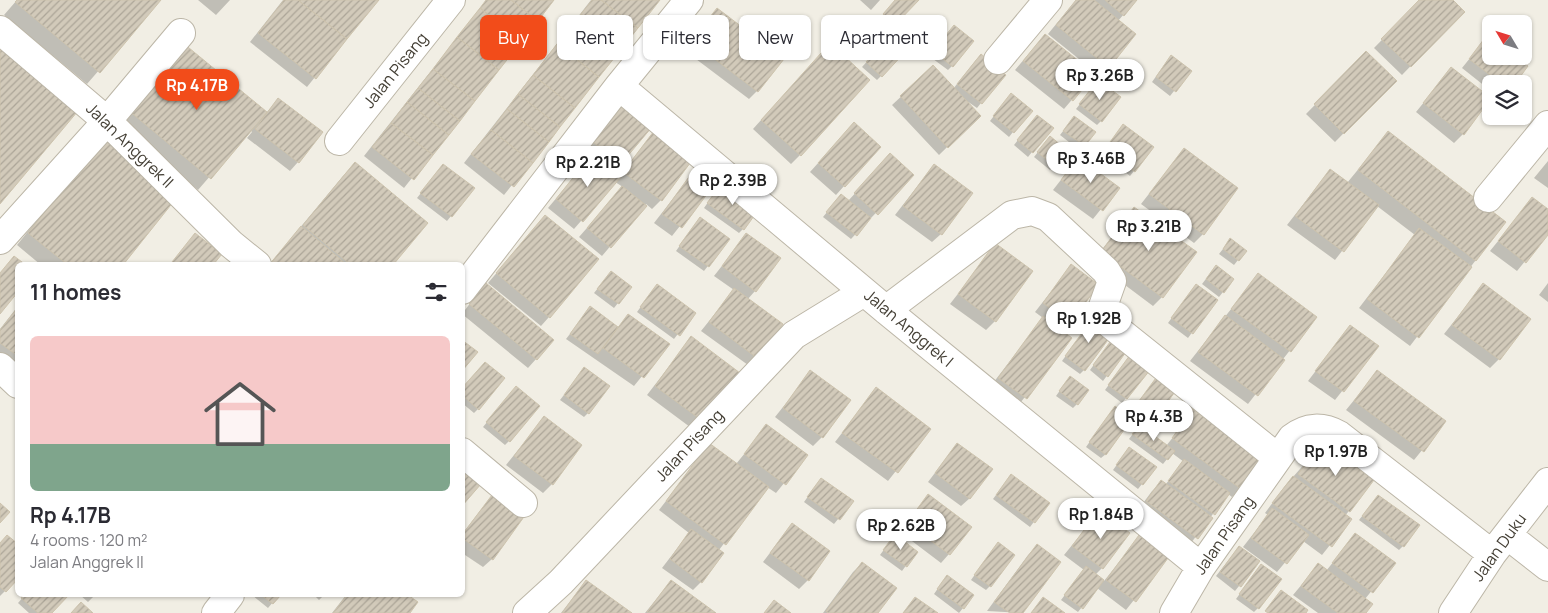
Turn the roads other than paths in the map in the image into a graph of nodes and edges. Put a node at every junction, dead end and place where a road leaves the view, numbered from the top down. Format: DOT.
graph roads {
  1 [pos="452,0"];
  2 [pos="689,0"];
  3 [pos="1048,0"];
  4 [pos="0,30"];
  5 [pos="181,33"];
  6 [pos="998,60"];
  7 [pos="619,86"];
  8 [pos="107,121"];
  9 [pos="1548,126"];
  10 [pos="339,141"];
  11 [pos="1488,198"];
  12 [pos="0,240"];
  13 [pos="253,262"];
  14 [pos="465,286"];
  15 [pos="864,292"];
  16 [pos="886,310"];
  17 [pos="0,367"];
  18 [pos="15,381"];
  19 [pos="465,455"];
  20 [pos="1278,458"];
  21 [pos="1548,482"];
  22 [pos="523,503"];
  23 [pos="1499,545"];
  24 [pos="1201,567"];
  25 [pos="1548,568"];
  26 [pos="228,597"];
  27 [pos="216,613"];
  28 [pos="527,613"];
  29 [pos="1174,613"];
  30 [pos="1453,613"];
  1 -- 10 [label="street, Jalan Pisang"];
  2 -- 7 [label="street"];
  3 -- 6 [label="street"];
  4 -- 8 [label="street, Jalan Anggrek II"];
  5 -- 8 [label="street"];
  7 -- 14 [label="street"];
  7 -- 15 [label="street, Jalan Anggrek I"];
  8 -- 12 [label="street"];
  8 -- 13 [label="street, Jalan Anggrek II"];
  9 -- 11 [label="street"];
  15 -- 16 [label="street, Jalan Anggrek I"];
  15 -- 28 [label="street, Jalan Pisang"];
  16 -- 20 [label="street"];
  16 -- 24 [label="street, Jalan Anggrek I"];
  17 -- 18 [label="street"];
  19 -- 22 [label="street"];
  20 -- 23 [label="street, Jalan Pisang"];
  20 -- 24 [label="street, Jalan Pisang"];
  21 -- 23 [label="street, Jalan Duku"];
  23 -- 25 [label="street, Jalan Pisang"];
  23 -- 30 [label="street, Jalan Duku"];
  24 -- 29 [label="street, Jalan Pisang"];
  26 -- 27 [label="street"];
}
